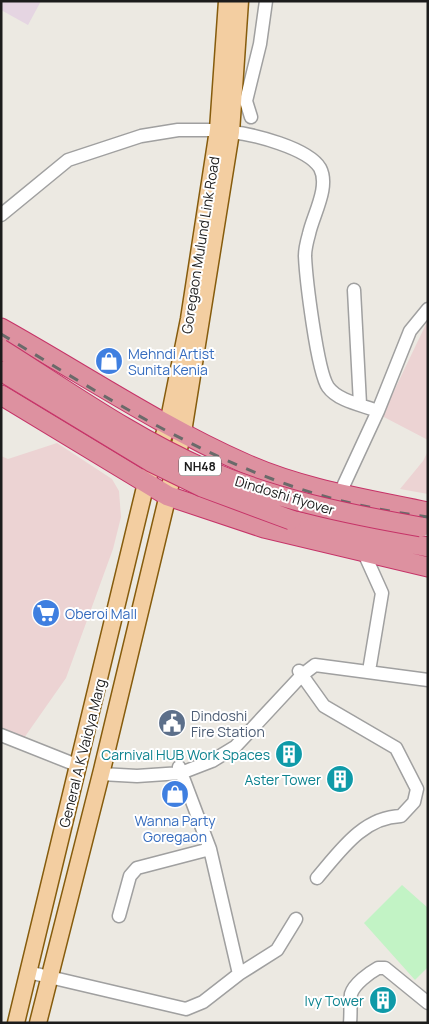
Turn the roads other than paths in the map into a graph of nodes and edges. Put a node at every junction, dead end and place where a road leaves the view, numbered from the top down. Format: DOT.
graph roads {
  1 [pos="227,1"];
  2 [pos="240,1"];
  3 [pos="266,1"];
  4 [pos="251,117"];
  5 [pos="224,131"];
  6 [pos="1,215"];
  7 [pos="354,290"];
  8 [pos="428,309"];
  9 [pos="1,328"];
  10 [pos="1,349"];
  11 [pos="63,363"];
  12 [pos="1,371"];
  13 [pos="1,396"];
  14 [pos="360,404"];
  15 [pos="378,411"];
  16 [pos="32,414"];
  17 [pos="175,428"];
  18 [pos="146,483"];
  19 [pos="340,493"];
  20 [pos="168,496"];
  21 [pos="424,532"];
  22 [pos="364,553"];
  23 [pos="428,567"];
  24 [pos="378,669"];
  25 [pos="301,673"];
  26 [pos="428,675"];
  27 [pos="428,680"];
  28 [pos="1,735"];
  29 [pos="79,766"];
  30 [pos="102,770"];
  31 [pos="180,770"];
  32 [pos="210,849"];
  33 [pos="317,878"];
  34 [pos="119,916"];
  35 [pos="296,919"];
  36 [pos="28,972"];
  37 [pos="239,974"];
  38 [pos="49,977"];
  39 [pos="428,1003"];
  40 [pos="16,1023"];
  41 [pos="38,1023"];
  42 [pos="350,1023"];
  1 -- 5 [label="main road, Goregaon Mulund Link Road"];
  2 -- 5 [label="main road, Goregaon Mulund Link Road"];
  3 -- 4 [label="street"];
  5 -- 6 [label="street"];
  5 -- 14 [label="street"];
  5 -- 17 [label="main road, Goregaon Mulund Link Road"];
  7 -- 14 [label="street"];
  8 -- 15 [label="street"];
  9 -- 11 [label="highway"];
  10 -- 21 [label="highway, Dindoshi flyover / NH48, bridge"];
  11 -- 16 [label="highway"];
  11 -- 17 [label="highway"];
  12 -- 21 [label="highway, Dindoshi flyover / NH48, bridge"];
  13 -- 16 [label="highway"];
  14 -- 15 [label="street"];
  15 -- 19 [label="street"];
  16 -- 18 [label="highway"];
  17 -- 18 [label="main road, Goregaon Mulund Link Road"];
  17 -- 19 [label="highway"];
  17 -- 20 [label="main road, General A K Vaidya Marg"];
  18 -- 20 [label="highway"];
  18 -- 29 [label="main road, General A K Vaidya Marg"];
  19 -- 21 [label="highway"];
  20 -- 22 [label="highway"];
  20 -- 30 [label="main road, General A K Vaidya Marg"];
  22 -- 23 [label="highway"];
  22 -- 24 [label="street"];
  24 -- 25 [label="street"];
  24 -- 26 [label="street"];
  24 -- 27 [label="street"];
  25 -- 31 [label="street"];
  25 -- 33 [label="street"];
  28 -- 29 [label="street"];
  29 -- 36 [label="main road, General A K Vaidya Marg"];
  30 -- 31 [label="street"];
  30 -- 38 [label="main road, General A K Vaidya Marg"];
  31 -- 32 [label="street"];
  32 -- 34 [label="street"];
  32 -- 37 [label="street"];
  35 -- 37 [label="street"];
  36 -- 38 [label="street"];
  36 -- 40 [label="main road, General A K Vaidya Marg"];
  37 -- 38 [label="street"];
  38 -- 41 [label="main road, General A K Vaidya Marg"];
  39 -- 42 [label="street"];
}
